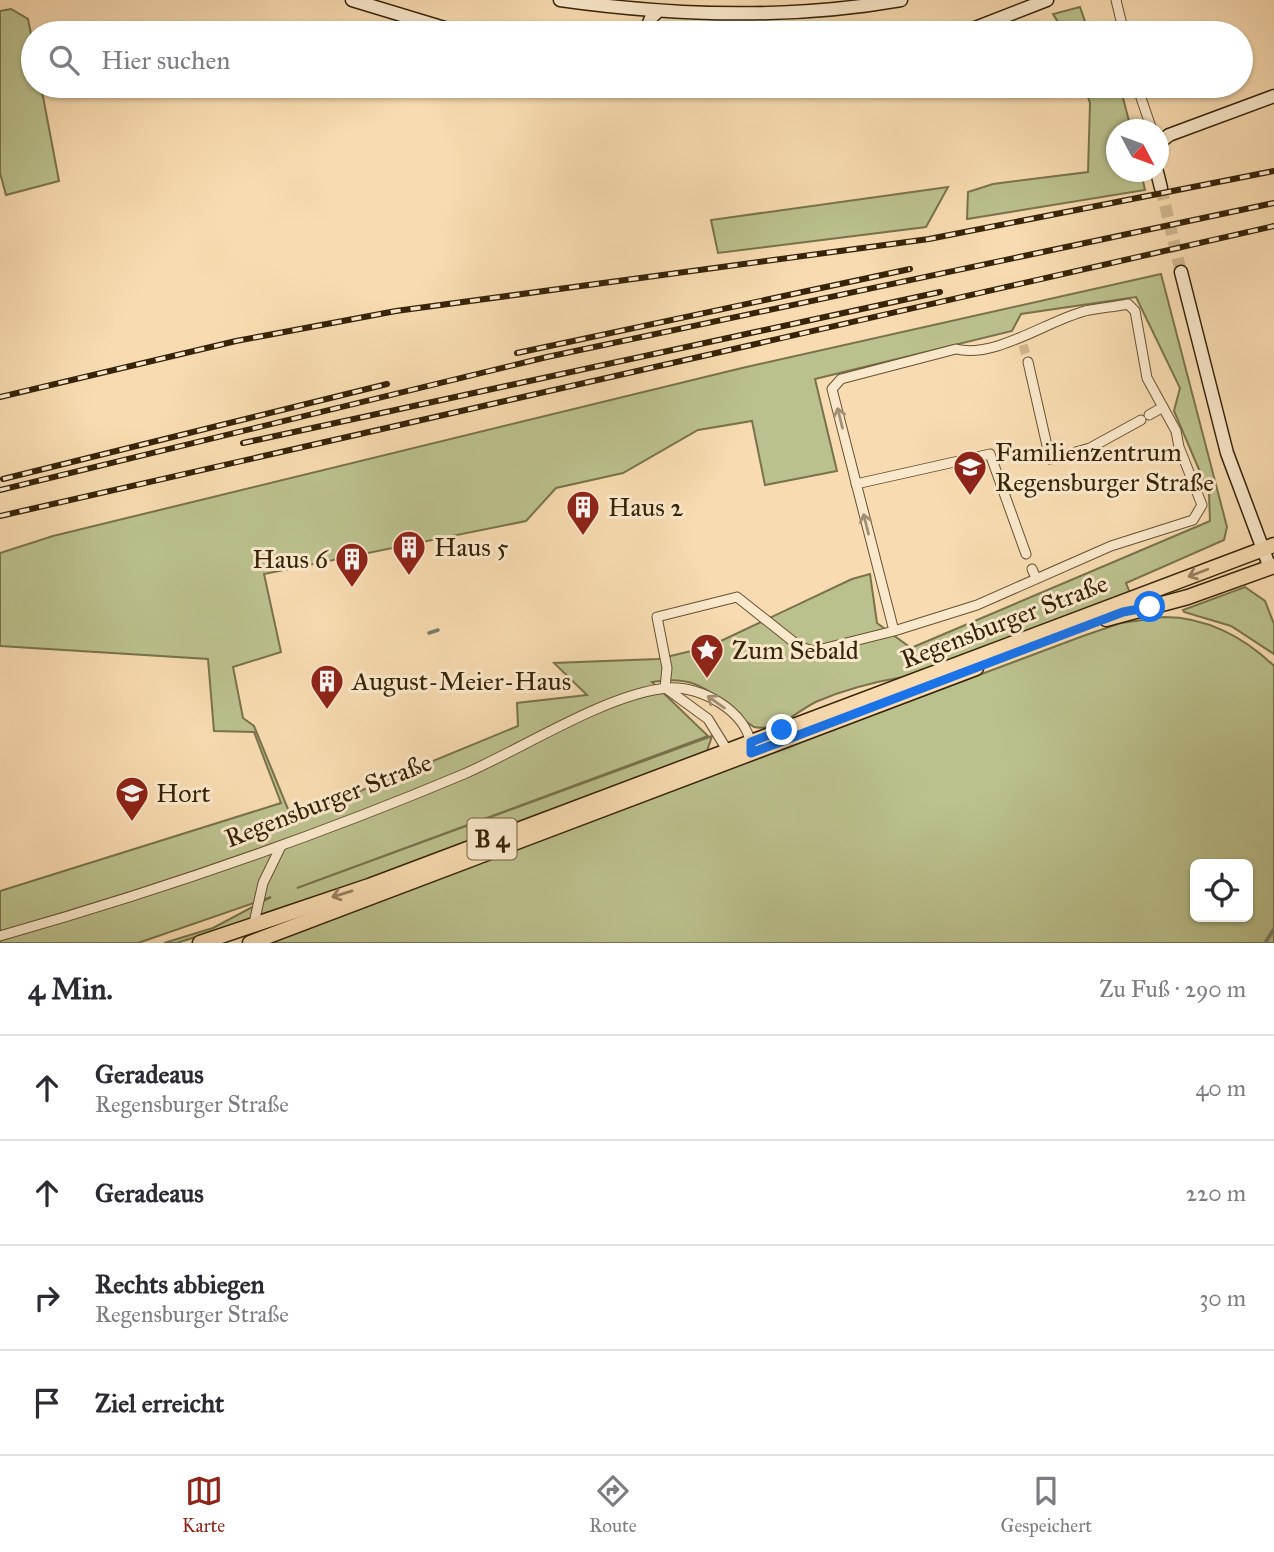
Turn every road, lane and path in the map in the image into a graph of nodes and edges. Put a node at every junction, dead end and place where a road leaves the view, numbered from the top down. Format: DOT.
graph roads {
  1 [pos="352,0"];
  2 [pos="560,0"];
  3 [pos="901,0"];
  4 [pos="1047,0"];
  5 [pos="1116,0"];
  6 [pos="658,11"];
  7 [pos="421,21"];
  8 [pos="649,21"];
  9 [pos="993,21"];
  10 [pos="1121,21"];
  11 [pos="1274,96"];
  12 [pos="1141,98"];
  13 [pos="1148,119"];
  14 [pos="1169,137"];
  15 [pos="1160,182"];
  16 [pos="1161,188"];
  17 [pos="1181,272"];
  18 [pos="1028,362"];
  19 [pos="1163,407"];
  20 [pos="856,484"];
  21 [pos="1268,547"];
  22 [pos="1026,554"];
  23 [pos="1032,569"];
  24 [pos="1273,571"];
  25 [pos="1036,578"];
  26 [pos="894,631"];
  27 [pos="665,688"];
  28 [pos="751,748"];
  29 [pos="731,755"];
  30 [pos="281,846"];
  31 [pos="254,923"];
  32 [pos="0,936"];
  33 [pos="200,943"];
  34 [pos="248,943"];
  1 -- 7 [label="main road"];
  2 -- 6 [label="main road"];
  3 -- 6 [label="main road"];
  4 -- 9 [label="main road"];
  5 -- 10 [label="street"];
  6 -- 8 [label="main road"];
  11 -- 14 [label="main road"];
  12 -- 13 [label="street"];
  15 -- 16 [label="main road"];
  17 -- 21 [label="main road"];
  18 -- 19 [label="street"];
  20 -- 19 [label="street, one-way"];
  19 -- 25 [label="street"];
  20 -- 22 [label="street"];
  26 -- 20 [label="street, one-way"];
  21 -- 24 [label="main road"];
  21 -- 28 [label="main road, Regensburger Straße / B 4, one-way"];
  23 -- 25 [label="street"];
  24 -- 28 [label="main road, Regensburger Straße / B 4"];
  25 -- 26 [label="street"];
  26 -- 27 [label="street"];
  28 -- 27 [label="street, Regensburger Straße, one-way"];
  27 -- 29 [label="street"];
  27 -- 30 [label="street, Regensburger Straße"];
  28 -- 29 [label="main road, Regensburger Straße / B 4"];
  29 -- 31 [label="main road, Regensburger Straße / B 4, one-way"];
  29 -- 34 [label="main road, B 4"];
  30 -- 31 [label="street"];
  30 -- 32 [label="street, Regensburger Straße"];
  31 -- 33 [label="main road, Regensburger Straße / B 4"];
  31 -- 34 [label="main road"];
}
